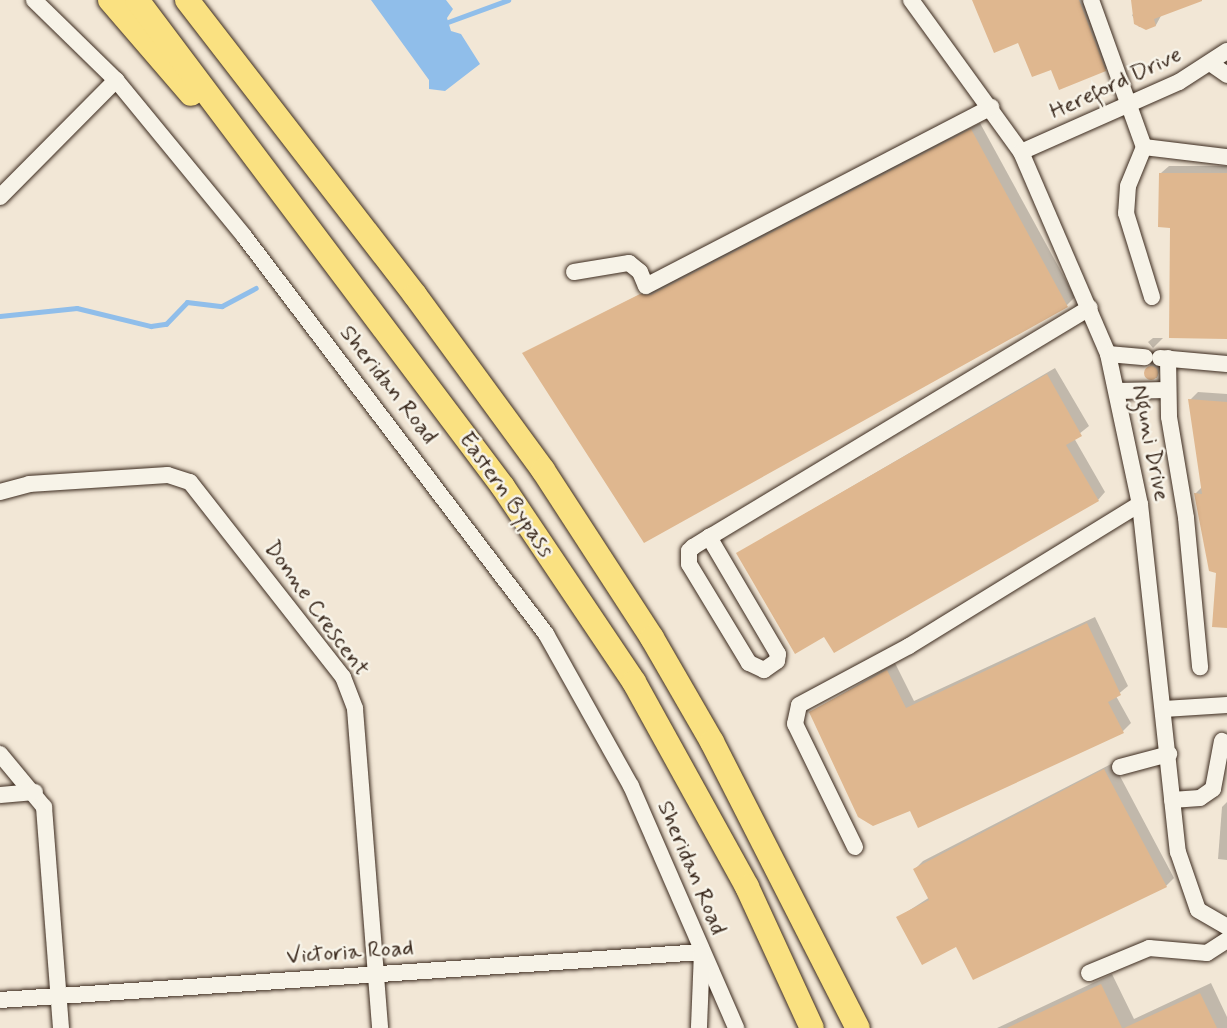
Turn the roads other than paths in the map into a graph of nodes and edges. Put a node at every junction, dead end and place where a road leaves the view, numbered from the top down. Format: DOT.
graph roads {
  1 [pos="34,0"];
  2 [pos="110,0"];
  3 [pos="137,0"];
  4 [pos="187,0"];
  5 [pos="911,0"];
  6 [pos="1091,0"];
  7 [pos="1227,51"];
  8 [pos="1210,63"];
  9 [pos="1227,75"];
  10 [pos="116,80"];
  11 [pos="991,107"];
  12 [pos="1126,107"];
  13 [pos="1144,148"];
  14 [pos="1021,152"];
  15 [pos="256,154"];
  16 [pos="1227,157"];
  17 [pos="0,197"];
  18 [pos="574,272"];
  19 [pos="1152,297"];
  20 [pos="1090,308"];
  21 [pos="1108,354"];
  22 [pos="1158,357"];
  23 [pos="1227,364"];
  24 [pos="1167,390"];
  25 [pos="1117,391"];
  26 [pos="0,492"];
  27 [pos="1140,504"];
  28 [pos="709,537"];
  29 [pos="1200,667"];
  30 [pos="1227,705"];
  31 [pos="1164,709"];
  32 [pos="1222,741"];
  33 [pos="0,754"];
  34 [pos="1169,754"];
  35 [pos="1120,767"];
  36 [pos="35,792"];
  37 [pos="0,795"];
  38 [pos="1172,800"];
  39 [pos="855,847"];
  40 [pos="1227,927"];
  41 [pos="1227,940"];
  42 [pos="702,952"];
  43 [pos="1089,973"];
  44 [pos="376,974"];
  45 [pos="58,996"];
  46 [pos="0,1000"];
  47 [pos="61,1028"];
  48 [pos="380,1028"];
  49 [pos="699,1028"];
  50 [pos="736,1028"];
  51 [pos="812,1028"];
  52 [pos="858,1028"];
  1 -- 10 [label="street, Sheridan Road"];
  2 -- 15 [label="highway"];
  3 -- 15 [label="highway, Eastern Bypass"];
  4 -- 52 [label="highway, Eastern Bypass"];
  5 -- 11 [label="street, Nguni Drive"];
  6 -- 12 [label="street"];
  7 -- 8 [label="street, Hereford Drive"];
  8 -- 9 [label="street"];
  8 -- 12 [label="street, Hereford Drive"];
  10 -- 17 [label="street"];
  10 -- 42 [label="street, Sheridan Road"];
  11 -- 14 [label="street, Nguni Drive"];
  11 -- 18 [label="street"];
  12 -- 13 [label="street"];
  12 -- 14 [label="street, Hereford Drive"];
  13 -- 16 [label="street"];
  13 -- 19 [label="street"];
  14 -- 20 [label="street, Nguni Drive"];
  15 -- 51 [label="highway, Eastern Bypass"];
  20 -- 21 [label="street, Nguni Drive"];
  20 -- 28 [label="street"];
  21 -- 22 [label="street"];
  21 -- 25 [label="street, Nguni Drive"];
  22 -- 23 [label="street"];
  22 -- 24 [label="street"];
  24 -- 25 [label="street"];
  24 -- 29 [label="street"];
  25 -- 27 [label="street, Nguni Drive"];
  26 -- 44 [label="street, Donne Crescent"];
  27 -- 31 [label="street, Nguni Drive"];
  27 -- 39 [label="street"];
  28 -- 28 [label="street"];
  30 -- 31 [label="street"];
  31 -- 34 [label="street, Nguni Drive"];
  32 -- 38 [label="street"];
  33 -- 36 [label="street"];
  34 -- 35 [label="street"];
  34 -- 38 [label="street, Nguni Drive"];
  36 -- 37 [label="street"];
  36 -- 45 [label="street"];
  38 -- 40 [label="street, Nguni Drive"];
  41 -- 43 [label="street"];
  42 -- 44 [label="street, Victoria Road"];
  42 -- 49 [label="street"];
  42 -- 50 [label="street, Sheridan Road"];
  44 -- 45 [label="street, Victoria Road"];
  44 -- 48 [label="street, Donne Crescent"];
  45 -- 46 [label="street, Victoria Road"];
  45 -- 47 [label="street"];
}
